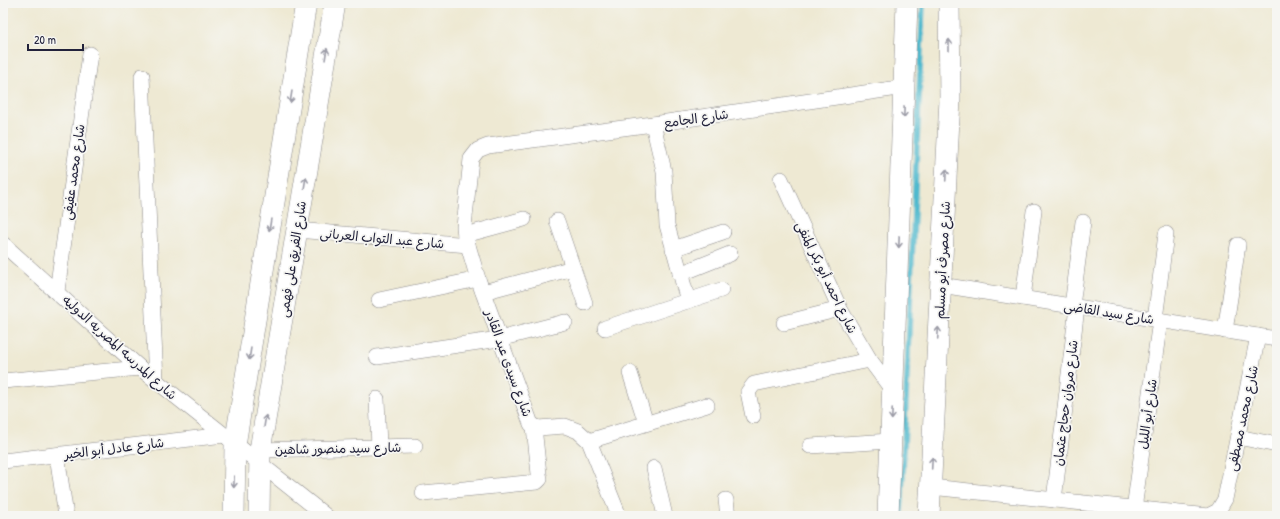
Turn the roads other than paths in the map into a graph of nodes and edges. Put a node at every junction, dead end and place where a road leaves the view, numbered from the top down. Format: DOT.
graph roads {
  1 [pos="306,3"];
  2 [pos="334,3"];
  3 [pos="907,3"];
  4 [pos="949,3"];
  5 [pos="90,54"];
  6 [pos="142,76"];
  7 [pos="905,87"];
  8 [pos="653,124"];
  9 [pos="488,146"];
  10 [pos="781,179"];
  11 [pos="1034,211"];
  12 [pos="524,219"];
  13 [pos="557,221"];
  14 [pos="1083,222"];
  15 [pos="297,230"];
  16 [pos="723,232"];
  17 [pos="1166,234"];
  18 [pos="467,240"];
  19 [pos="3,244"];
  20 [pos="1238,245"];
  21 [pos="673,249"];
  22 [pos="730,254"];
  23 [pos="573,268"];
  24 [pos="680,274"];
  25 [pos="940,285"];
  26 [pos="480,286"];
  27 [pos="721,290"];
  28 [pos="57,291"];
  29 [pos="1023,298"];
  30 [pos="379,300"];
  31 [pos="688,301"];
  32 [pos="585,303"];
  33 [pos="1074,306"];
  34 [pos="840,309"];
  35 [pos="1157,320"];
  36 [pos="565,322"];
  37 [pos="784,323"];
  38 [pos="605,328"];
  39 [pos="1225,331"];
  40 [pos="1258,336"];
  41 [pos="499,339"];
  42 [pos="1277,339"];
  43 [pos="377,357"];
  44 [pos="870,360"];
  45 [pos="140,368"];
  46 [pos="630,373"];
  47 [pos="3,381"];
  48 [pos="156,381"];
  49 [pos="893,391"];
  50 [pos="376,399"];
  51 [pos="707,404"];
  52 [pos="753,416"];
  53 [pos="646,423"];
  54 [pos="534,427"];
  55 [pos="1238,437"];
  56 [pos="230,440"];
  57 [pos="589,441"];
  58 [pos="891,441"];
  59 [pos="1277,445"];
  60 [pos="415,446"];
  61 [pos="810,446"];
  62 [pos="379,447"];
  63 [pos="57,455"];
  64 [pos="260,456"];
  65 [pos="3,461"];
  66 [pos="654,468"];
  67 [pos="931,487"];
  68 [pos="423,493"];
  69 [pos="726,500"];
  70 [pos="1054,500"];
  71 [pos="1134,509"];
  72 [pos="1183,515"];
  73 [pos="66,516"];
  74 [pos="234,516"];
  75 [pos="259,516"];
  76 [pos="326,516"];
  77 [pos="619,516"];
  78 [pos="665,516"];
  79 [pos="728,516"];
  80 [pos="888,516"];
  81 [pos="929,516"];
  1 -- 56 [label="street, شارع الفريق على فهمى, one-way"];
  15 -- 2 [label="street, شارع الفريق على فهمى, one-way"];
  3 -- 7 [label="street"];
  25 -- 4 [label="street, شارع مصرف أبو مسلم, one-way"];
  5 -- 28 [label="street, شارع محمد عفيفى"];
  6 -- 48 [label="street"];
  7 -- 8 [label="street, شارع الجامع"];
  7 -- 49 [label="street, one-way"];
  8 -- 9 [label="street, شارع الجامع"];
  8 -- 21 [label="street"];
  9 -- 18 [label="street, شارع سيدى عبد القادر"];
  10 -- 34 [label="street, شارع احمد أبو بكر المنفى"];
  11 -- 29 [label="street"];
  12 -- 18 [label="street"];
  13 -- 23 [label="street"];
  14 -- 33 [label="street, شارع مروان حجاج عثمان"];
  15 -- 18 [label="street, شارع عبد التواب العربانى"];
  64 -- 15 [label="street, شارع الفريق على فهمى, one-way"];
  16 -- 21 [label="street"];
  17 -- 35 [label="street, شارع أبو الليل"];
  18 -- 26 [label="street, شارع سيدى عبد القادر"];
  19 -- 28 [label="street, شارع المدرسه المصريه الدوليه"];
  20 -- 39 [label="street"];
  21 -- 24 [label="street"];
  22 -- 24 [label="street"];
  23 -- 26 [label="street"];
  23 -- 32 [label="street"];
  24 -- 31 [label="street"];
  25 -- 29 [label="street, شارع سيد القاضى"];
  67 -- 25 [label="street, شارع مصرف أبو مسلم, one-way"];
  26 -- 30 [label="street"];
  26 -- 41 [label="street, شارع سيدى عبد القادر"];
  27 -- 31 [label="street"];
  28 -- 45 [label="street, شارع المدرسه المصريه الدوليه"];
  29 -- 33 [label="street, شارع سيد القاضى"];
  31 -- 38 [label="street"];
  33 -- 35 [label="street, شارع سيد القاضى"];
  33 -- 70 [label="street, شارع مروان حجاج عثمان"];
  34 -- 37 [label="street"];
  34 -- 44 [label="street, شارع احمد أبو بكر المنفى"];
  35 -- 39 [label="street, شارع سيد القاضى"];
  35 -- 71 [label="street, شارع أبو الليل"];
  36 -- 41 [label="street"];
  39 -- 40 [label="street, شارع سيد القاضى"];
  40 -- 42 [label="street, شارع سيد القاضى"];
  40 -- 55 [label="street, شارع محمد مصطفى"];
  41 -- 43 [label="street"];
  41 -- 54 [label="street, شارع سيدى عبد القادر"];
  44 -- 49 [label="street, شارع احمد أبو بكر المنفى"];
  44 -- 52 [label="street"];
  45 -- 47 [label="street"];
  45 -- 48 [label="street, شارع المدرسه المصريه الدوليه"];
  46 -- 53 [label="street"];
  48 -- 56 [label="street, شارع المدرسه المصريه الدوليه"];
  49 -- 58 [label="street, one-way"];
  50 -- 62 [label="street"];
  51 -- 53 [label="street"];
  53 -- 57 [label="street"];
  54 -- 57 [label="street, شارع سيدى عبد القادر"];
  54 -- 68 [label="street"];
  55 -- 59 [label="street"];
  55 -- 72 [label="street, شارع محمد مصطفى"];
  56 -- 63 [label="street, شارع عادل أبو الخير"];
  56 -- 64 [label="street, شارع المدرسه المصريه الدوليه"];
  56 -- 74 [label="street, شارع الفريق على فهمى, one-way"];
  57 -- 77 [label="street"];
  58 -- 61 [label="street"];
  58 -- 80 [label="street"];
  60 -- 62 [label="street, شارع سيد منصور شاهين"];
  62 -- 64 [label="street, شارع سيد منصور شاهين"];
  63 -- 65 [label="street, شارع عادل أبو الخير"];
  63 -- 73 [label="street"];
  64 -- 75 [label="street, شارع الفريق على فهمى"];
  64 -- 76 [label="street, شارع المدرسه المصريه الدوليه"];
  66 -- 78 [label="street"];
  67 -- 70 [label="street"];
  67 -- 81 [label="street, شارع مصرف أبو مسلم"];
  69 -- 79 [label="street"];
  70 -- 71 [label="street"];
  71 -- 72 [label="street"];
}
